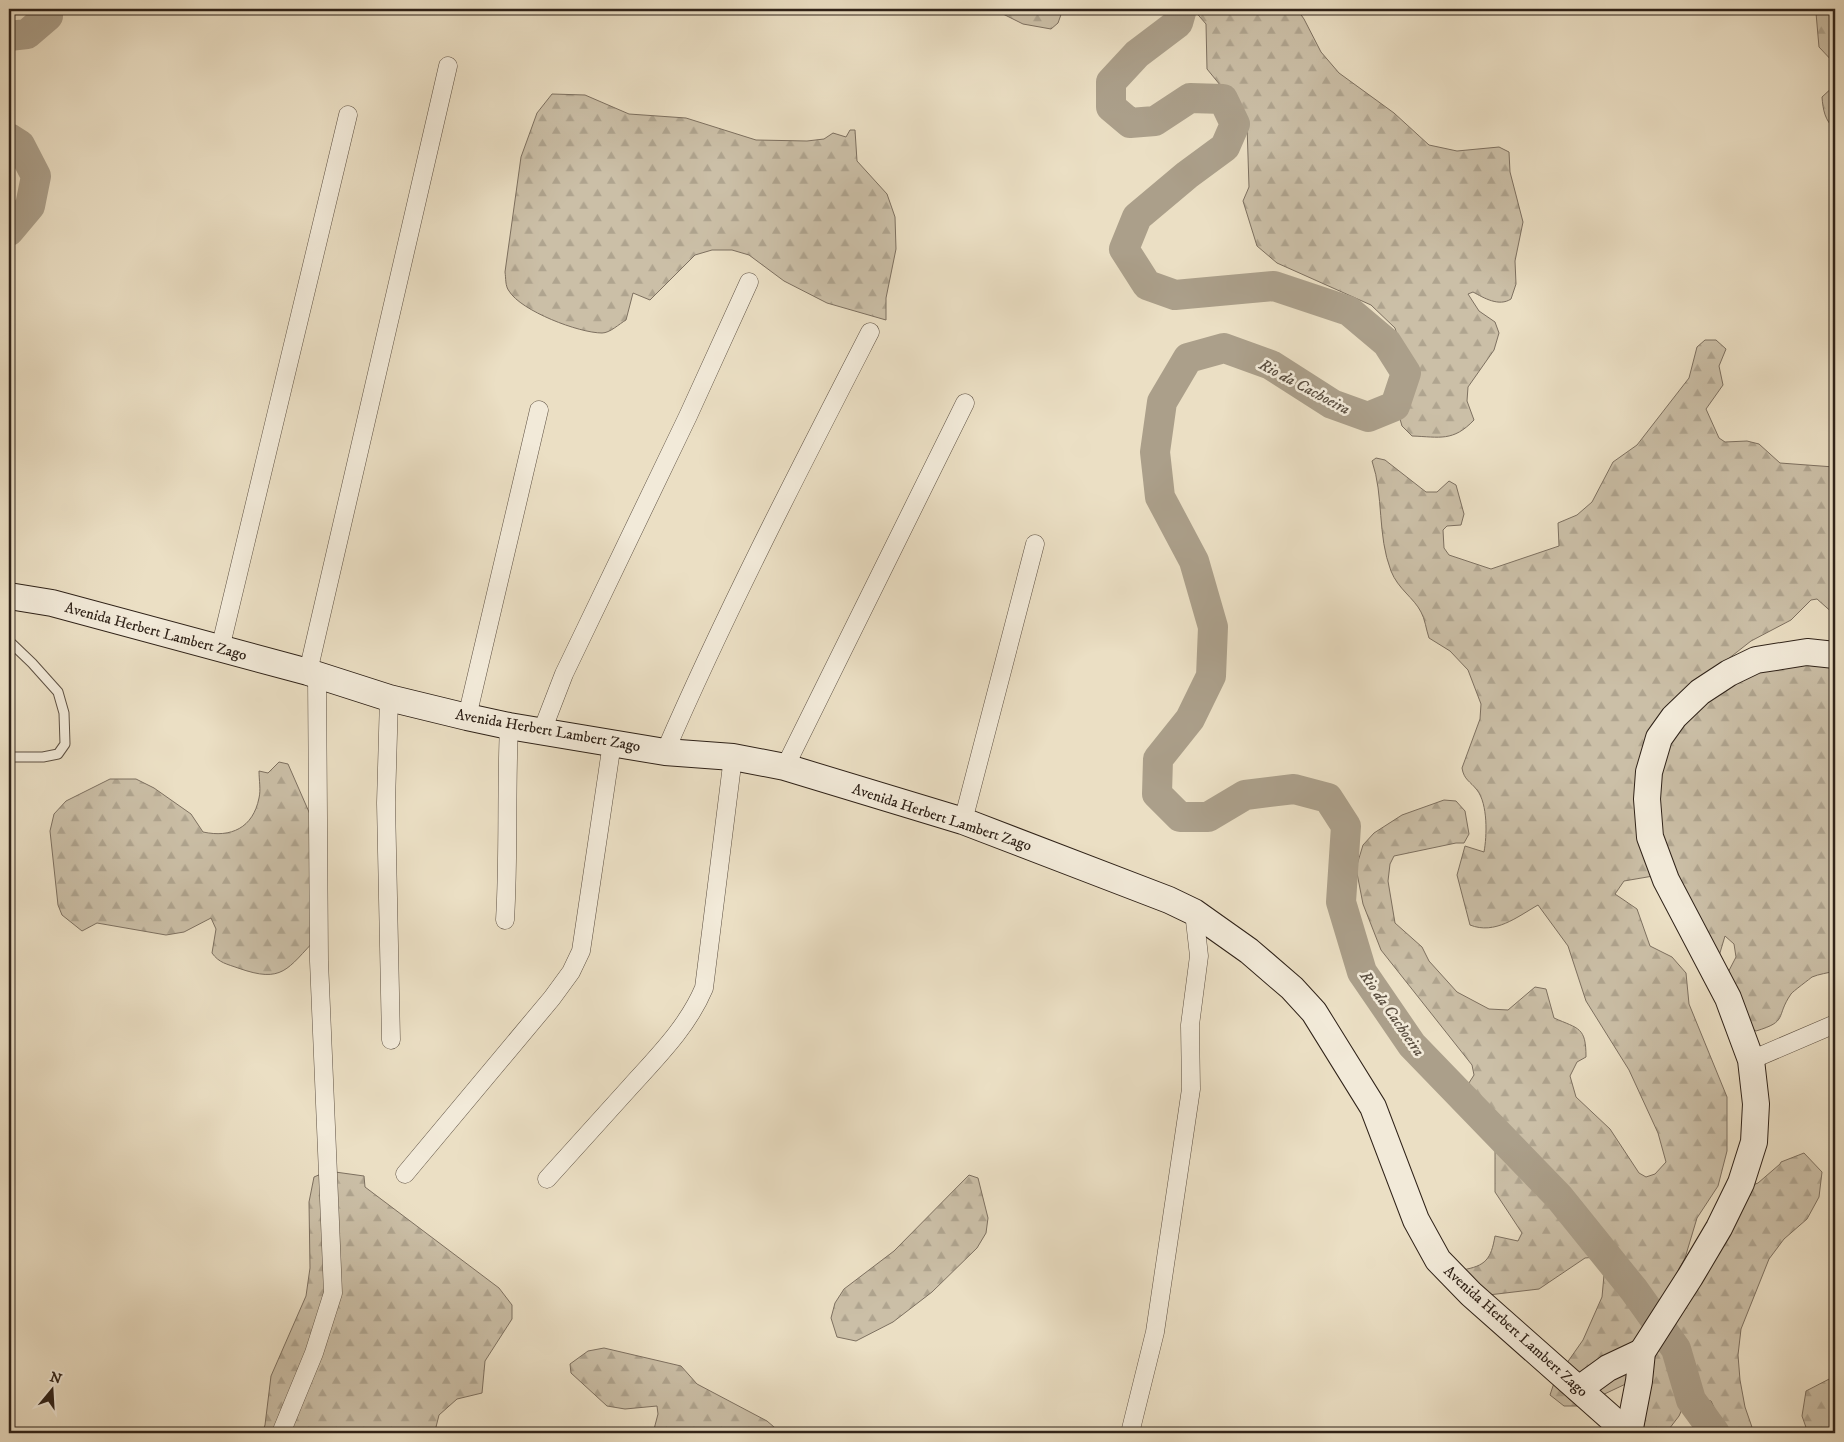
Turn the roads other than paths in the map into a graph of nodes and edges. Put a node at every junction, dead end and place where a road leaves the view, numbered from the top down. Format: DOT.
graph roads {
  1 [pos="448,66"];
  2 [pos="348,115"];
  3 [pos="749,282"];
  4 [pos="870,332"];
  5 [pos="965,403"];
  6 [pos="539,410"];
  7 [pos="1035,544"];
  8 [pos="9,596"];
  9 [pos="9,641"];
  10 [pos="220,649"];
  11 [pos="1835,655"];
  12 [pos="312,673"];
  13 [pos="389,698"];
  14 [pos="468,717"];
  15 [pos="509,726"];
  16 [pos="542,731"];
  17 [pos="612,743"];
  18 [pos="665,752"];
  19 [pos="9,757"];
  20 [pos="733,757"];
  21 [pos="785,767"];
  22 [pos="963,821"];
  23 [pos="1194,912"];
  24 [pos="505,920"];
  25 [pos="1835,1024"];
  26 [pos="391,1040"];
  27 [pos="1751,1060"];
  28 [pos="405,1174"];
  29 [pos="547,1179"];
  30 [pos="1647,1346"];
  31 [pos="1579,1389"];
  32 [pos="281,1433"];
  33 [pos="1130,1433"];
  34 [pos="1628,1433"];
  1 -- 12 [label="street"];
  2 -- 10 [label="street"];
  3 -- 16 [label="street"];
  4 -- 18 [label="street"];
  5 -- 21 [label="street"];
  6 -- 14 [label="street"];
  7 -- 22 [label="street"];
  8 -- 10 [label="street, Avenida Herbert Lambert Zago"];
  9 -- 19 [label="lane"];
  10 -- 12 [label="street, Avenida Herbert Lambert Zago"];
  11 -- 27 [label="street"];
  12 -- 13 [label="street, Avenida Herbert Lambert Zago"];
  12 -- 32 [label="street"];
  13 -- 14 [label="street, Avenida Herbert Lambert Zago"];
  13 -- 26 [label="street"];
  14 -- 15 [label="street, Avenida Herbert Lambert Zago"];
  15 -- 16 [label="street, Avenida Herbert Lambert Zago"];
  15 -- 24 [label="street"];
  16 -- 17 [label="street, Avenida Herbert Lambert Zago"];
  17 -- 18 [label="street, Avenida Herbert Lambert Zago"];
  17 -- 28 [label="street"];
  18 -- 20 [label="street, Avenida Herbert Lambert Zago"];
  20 -- 21 [label="street, Avenida Herbert Lambert Zago"];
  20 -- 29 [label="street"];
  21 -- 22 [label="street, Avenida Herbert Lambert Zago"];
  22 -- 23 [label="street, Avenida Herbert Lambert Zago"];
  23 -- 31 [label="street, Avenida Herbert Lambert Zago"];
  23 -- 33 [label="street"];
  25 -- 27 [label="street"];
  27 -- 30 [label="street"];
  30 -- 31 [label="street"];
  30 -- 34 [label="street"];
  31 -- 34 [label="street, Avenida Herbert Lambert Zago"];
}
